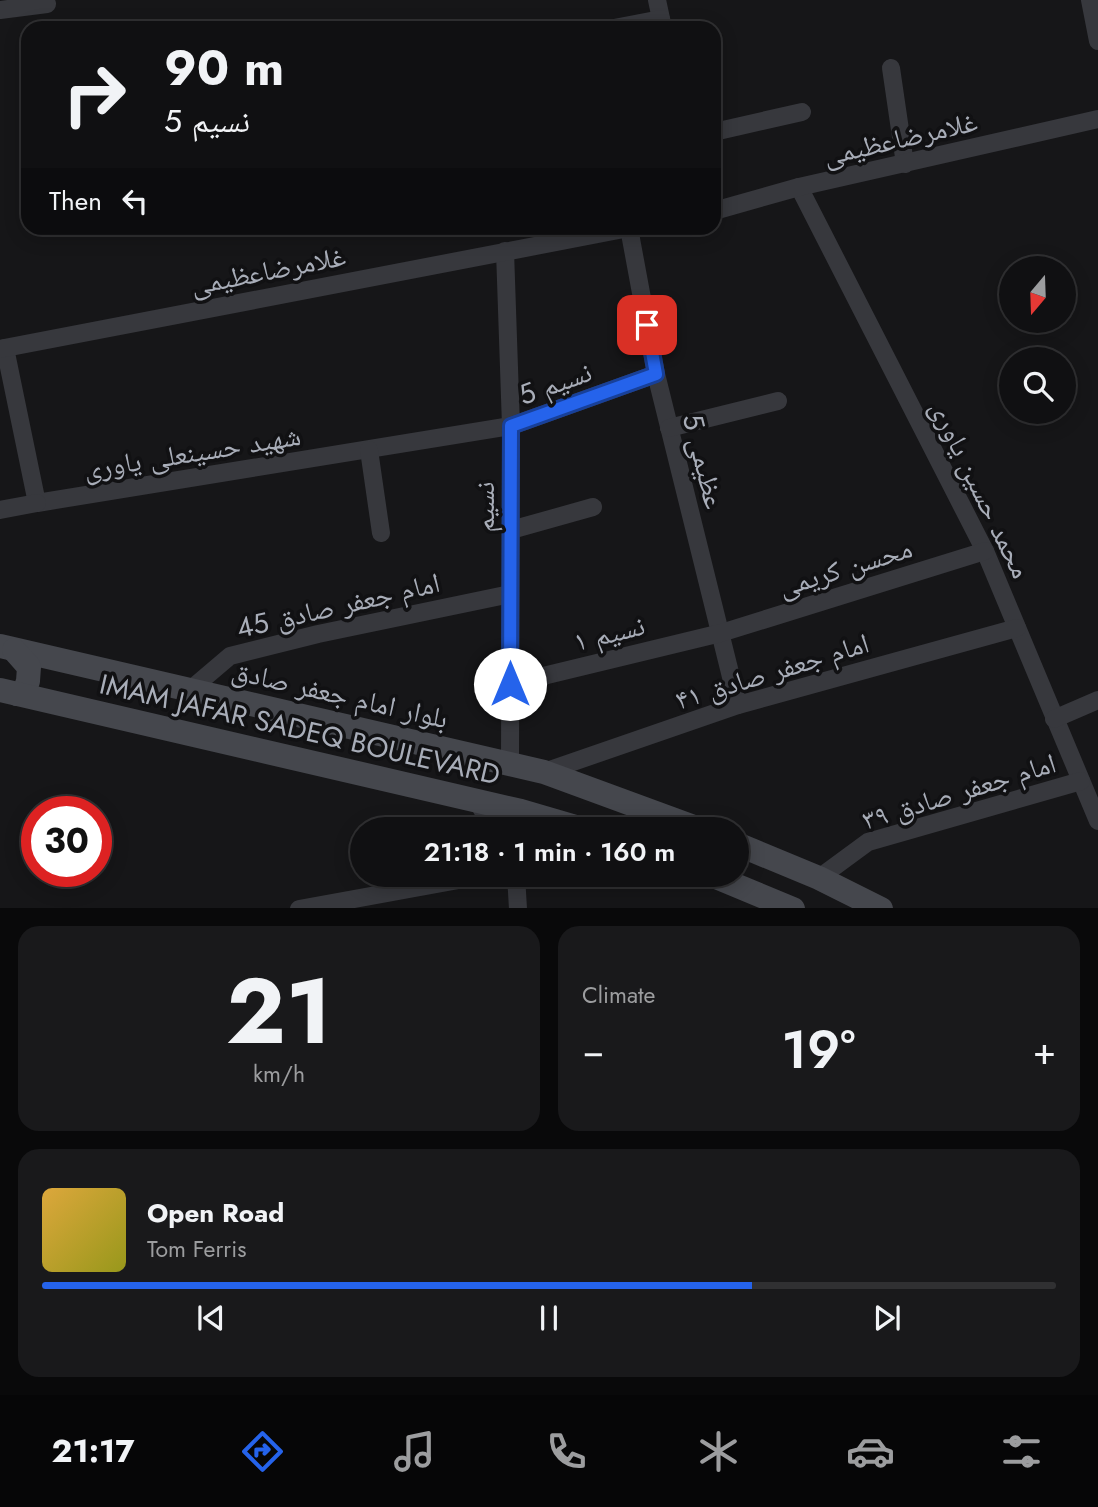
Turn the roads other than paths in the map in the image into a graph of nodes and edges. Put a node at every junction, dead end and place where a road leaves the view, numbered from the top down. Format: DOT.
graph roads {
  1 [pos="657,0"];
  2 [pos="1090,0"];
  3 [pos="47,4"];
  4 [pos="0,9"];
  5 [pos="661,21"];
  6 [pos="1098,41"];
  7 [pos="891,68"];
  8 [pos="802,112"];
  9 [pos="1098,119"];
  10 [pos="721,130"];
  11 [pos="905,164"];
  12 [pos="799,187"];
  13 [pos="721,209"];
  14 [pos="591,235"];
  15 [pos="630,235"];
  16 [pos="505,251"];
  17 [pos="2,348"];
  18 [pos="656,374"];
  19 [pos="778,401"];
  20 [pos="511,426"];
  21 [pos="669,428"];
  22 [pos="369,450"];
  23 [pos="37,503"];
  24 [pos="593,507"];
  25 [pos="0,510"];
  26 [pos="511,530"];
  27 [pos="381,533"];
  28 [pos="985,551"];
  29 [pos="510,594"];
  30 [pos="1017,628"];
  31 [pos="721,633"];
  32 [pos="7,648"];
  33 [pos="81,665"];
  34 [pos="510,684"];
  35 [pos="190,690"];
  36 [pos="9,692"];
  37 [pos="1098,700"];
  38 [pos="64,705"];
  39 [pos="738,705"];
  40 [pos="1054,719"];
  41 [pos="510,764"];
  42 [pos="544,772"];
  43 [pos="1081,781"];
  44 [pos="478,802"];
  45 [pos="487,817"];
  46 [pos="524,817"];
  47 [pos="667,817"];
  48 [pos="1098,821"];
  49 [pos="749,849"];
  50 [pos="819,878"];
  51 [pos="418,887"];
  52 [pos="517,887"];
  53 [pos="741,887"];
  54 [pos="299,908"];
  55 [pos="518,908"];
  56 [pos="793,908"];
  57 [pos="881,908"];
  1 -- 5 [label="street"];
  2 -- 6 [label="street"];
  3 -- 4 [label="street"];
  7 -- 11 [label="street"];
  8 -- 10 [label="street"];
  9 -- 11 [label="street, غلامرضاعظیمی"];
  11 -- 12 [label="street, غلامرضاعظیمی"];
  12 -- 13 [label="street, غلامرضاعظیمی"];
  12 -- 28 [label="street, محمد حسین یاوری"];
  14 -- 16 [label="street, غلامرضاعظیمی"];
  15 -- 18 [label="street, عظیمی 5"];
  16 -- 17 [label="street, غلامرضاعظیمی"];
  16 -- 20 [label="street, نسیم"];
  17 -- 23 [label="street"];
  18 -- 20 [label="street, نسیم 5"];
  18 -- 21 [label="street, عظیمی 5"];
  19 -- 21 [label="street"];
  20 -- 22 [label="street, شهید حسینعلی یاوری"];
  20 -- 26 [label="street, نسیم"];
  21 -- 31 [label="street, عظیمی 5"];
  22 -- 23 [label="street, شهید حسینعلی یاوری"];
  22 -- 27 [label="street"];
  23 -- 25 [label="street, شهید حسینعلی یاوری"];
  24 -- 26 [label="street"];
  26 -- 29 [label="street, نسیم"];
  28 -- 30 [label="street, محمد حسین یاوری"];
  28 -- 31 [label="street, محسن کریمی"];
  29 -- 34 [label="street, نسیم"];
  29 -- 35 [label="street, امام جعفر صادق 45"];
  30 -- 39 [label="street, امام جعفر صادق ۴۱"];
  30 -- 40 [label="street, محمد حسین یاوری"];
  31 -- 34 [label="street, نسیم ۱"];
  31 -- 39 [label="street, عظیمی 5"];
  32 -- 33 [label="main road, بلوار امام جعفر صادق"];
  32 -- 36 [label="main road"];
  33 -- 35 [label="main road, بلوار امام جعفر صادق"];
  33 -- 38 [label="main road"];
  34 -- 41 [label="street, نسیم"];
  35 -- 41 [label="main road, بلوار امام جعفر صادق"];
  36 -- 38 [label="main road, IMAM JAFAR SADEQ BOULEVARD"];
  37 -- 40 [label="street"];
  38 -- 44 [label="main road, IMAM JAFAR SADEQ BOULEVARD"];
  39 -- 42 [label="street, امام جعفر صادق ۴۱"];
  40 -- 43 [label="street, محمد حسین یاوری"];
  41 -- 42 [label="main road, بلوار امام جعفر صادق"];
  42 -- 47 [label="main road, بلوار امام جعفر صادق"];
  43 -- 48 [label="street, محمد حسین یاوری"];
  43 -- 50 [label="street, امام جعفر صادق ۳۹"];
  44 -- 45 [label="street"];
  44 -- 46 [label="main road, IMAM JAFAR SADEQ BOULEVARD"];
  49 -- 50 [label="main road"];
  50 -- 57 [label="main road"];
  51 -- 54 [label="street"];
  52 -- 55 [label="street"];
  53 -- 56 [label="main road"];
}
